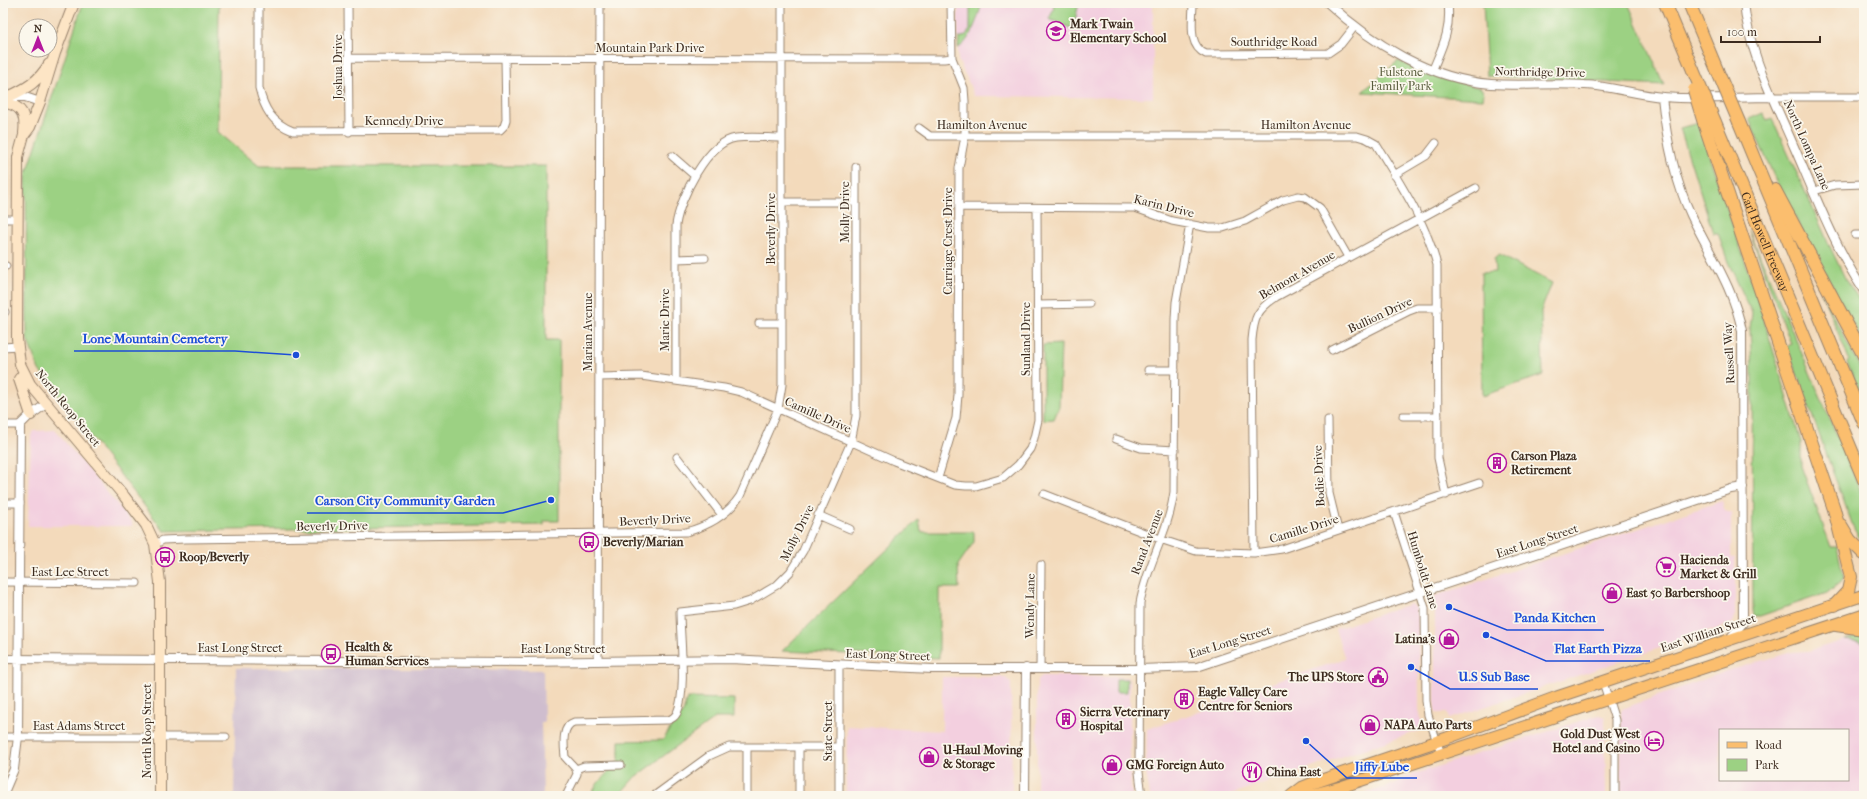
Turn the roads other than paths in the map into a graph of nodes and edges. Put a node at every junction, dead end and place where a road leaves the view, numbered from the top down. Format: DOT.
graph roads {
  1 [pos="74,3"];
  2 [pos="259,3"];
  3 [pos="348,3"];
  4 [pos="600,3"];
  5 [pos="782,3"];
  6 [pos="951,3"];
  7 [pos="1193,3"];
  8 [pos="1328,3"];
  9 [pos="1448,3"];
  10 [pos="1666,3"];
  11 [pos="1690,3"];
  12 [pos="1744,3"];
  13 [pos="1354,26"];
  14 [pos="58,45"];
  15 [pos="52,58"];
  16 [pos="53,58"];
  17 [pos="348,58"];
  18 [pos="505,58"];
  19 [pos="952,58"];
  20 [pos="600,59"];
  21 [pos="783,59"];
  22 [pos="1433,69"];
  23 [pos="1662,97"];
  24 [pos="1772,97"];
  25 [pos="1864,97"];
  26 [pos="5,99"];
  27 [pos="40,102"];
  28 [pos="1710,122"];
  29 [pos="1739,122"];
  30 [pos="919,128"];
  31 [pos="349,132"];
  32 [pos="24,134"];
  33 [pos="965,136"];
  34 [pos="782,138"];
  35 [pos="1436,143"];
  36 [pos="672,156"];
  37 [pos="856,167"];
  38 [pos="1394,175"];
  39 [pos="695,176"];
  40 [pos="1864,184"];
  41 [pos="1476,188"];
  42 [pos="1814,191"];
  43 [pos="782,202"];
  44 [pos="856,202"];
  45 [pos="959,207"];
  46 [pos="1037,208"];
  47 [pos="3,219"];
  48 [pos="17,219"];
  49 [pos="1419,219"];
  50 [pos="1190,224"];
  51 [pos="1855,235"];
  52 [pos="1864,235"];
  53 [pos="1348,257"];
  54 [pos="705,258"];
  55 [pos="676,259"];
  56 [pos="1864,291"];
  57 [pos="1089,304"];
  58 [pos="1038,305"];
  59 [pos="1438,308"];
  60 [pos="782,323"];
  61 [pos="759,324"];
  62 [pos="18,346"];
  63 [pos="3,347"];
  64 [pos="1332,350"];
  65 [pos="1864,356"];
  66 [pos="1148,370"];
  67 [pos="1174,370"];
  68 [pos="24,373"];
  69 [pos="599,377"];
  70 [pos="676,381"];
  71 [pos="46,404"];
  72 [pos="778,409"];
  73 [pos="31,415"];
  74 [pos="1403,416"];
  75 [pos="1438,416"];
  76 [pos="1328,420"];
  77 [pos="1864,423"];
  78 [pos="3,425"];
  79 [pos="20,425"];
  80 [pos="1116,439"];
  81 [pos="851,442"];
  82 [pos="1174,450"];
  83 [pos="677,457"];
  84 [pos="1018,465"];
  85 [pos="938,478"];
  86 [pos="1864,480"];
  87 [pos="1479,483"];
  88 [pos="1743,487"];
  89 [pos="1044,494"];
  90 [pos="1446,495"];
  91 [pos="3,503"];
  92 [pos="20,503"];
  93 [pos="1834,509"];
  94 [pos="1394,512"];
  95 [pos="722,515"];
  96 [pos="818,515"];
  97 [pos="850,529"];
  98 [pos="1338,530"];
  99 [pos="599,534"];
  100 [pos="1160,539"];
  101 [pos="155,544"];
  102 [pos="1254,553"];
  103 [pos="1864,554"];
  104 [pos="1041,565"];
  105 [pos="3,582"];
  106 [pos="20,582"];
  107 [pos="137,583"];
  108 [pos="1420,592"];
  109 [pos="1864,595"];
  110 [pos="1835,605"];
  111 [pos="1864,615"];
  112 [pos="1743,623"];
  113 [pos="1836,625"];
  114 [pos="1864,629"];
  115 [pos="1760,630"];
  116 [pos="1727,641"];
  117 [pos="3,659"];
  118 [pos="19,659"];
  119 [pos="160,660"];
  120 [pos="681,660"];
  121 [pos="598,661"];
  122 [pos="839,665"];
  123 [pos="1026,668"];
  124 [pos="1040,668"];
  125 [pos="1140,669"];
  126 [pos="1603,682"];
  127 [pos="1609,698"];
  128 [pos="3,737"];
  129 [pos="18,737"];
  130 [pos="159,737"];
  131 [pos="226,737"];
  132 [pos="1436,742"];
  133 [pos="747,747"];
  134 [pos="799,747"];
  135 [pos="839,747"];
  136 [pos="1440,754"];
  137 [pos="621,765"];
  138 [pos="576,769"];
  139 [pos="3,795"];
  140 [pos="160,796"];
  141 [pos="566,796"];
  142 [pos="654,796"];
  143 [pos="747,796"];
  144 [pos="799,796"];
  145 [pos="839,796"];
  146 [pos="1025,796"];
  147 [pos="1142,796"];
  148 [pos="1291,796"];
  149 [pos="1307,796"];
  150 [pos="1615,796"];
  1 -- 14 [label="main road, North Roop Street"];
  2 -- 31 [label="street, Kennedy Drive"];
  3 -- 17 [label="street, Joshua Drive"];
  4 -- 20 [label="street, Marian Avenue"];
  5 -- 21 [label="street, Beverly Drive"];
  6 -- 19 [label="street, Carriage Crest Drive"];
  7 -- 13 [label="street, Southridge Road"];
  8 -- 13 [label="street, Northridge Drive"];
  9 -- 22 [label="street"];
  10 -- 28 [label="highway, bridge"];
  11 -- 29 [label="highway, Carl Howell Freeway, bridge"];
  12 -- 24 [label="street, North Lompa Lane"];
  13 -- 22 [label="street, Northridge Drive"];
  15 -- 26 [label="main road"];
  16 -- 27 [label="main road, North Roop Street"];
  17 -- 18 [label="street, Mountain Park Drive"];
  17 -- 31 [label="street, Joshua Drive"];
  18 -- 20 [label="street, Mountain Park Drive"];
  18 -- 31 [label="street, Kennedy Drive"];
  19 -- 21 [label="street, Mountain Park Drive"];
  19 -- 33 [label="street, Carriage Crest Drive"];
  20 -- 21 [label="street, Mountain Park Drive"];
  20 -- 69 [label="street, Marian Avenue"];
  21 -- 34 [label="street, Beverly Drive"];
  22 -- 23 [label="street, Northridge Drive"];
  23 -- 24 [label="street, Northridge Drive"];
  23 -- 88 [label="street, Russell Way"];
  24 -- 25 [label="street"];
  24 -- 42 [label="street, North Lompa Lane"];
  26 -- 27 [label="street"];
  26 -- 32 [label="main road"];
  27 -- 32 [label="main road, North Roop Street"];
  28 -- 86 [label="highway, Carl Howell Freeway"];
  28 -- 93 [label="highway"];
  29 -- 65 [label="highway"];
  29 -- 77 [label="highway, Carl Howell Freeway"];
  30 -- 33 [label="street, Hamilton Avenue"];
  32 -- 48 [label="main road, North Roop Street"];
  33 -- 38 [label="street, Hamilton Avenue"];
  33 -- 45 [label="street, Carriage Crest Drive"];
  34 -- 39 [label="street, Marie Drive"];
  34 -- 43 [label="street, Beverly Drive"];
  35 -- 38 [label="street"];
  36 -- 39 [label="street"];
  37 -- 44 [label="street, Molly Drive"];
  38 -- 49 [label="street, Hamilton Avenue"];
  39 -- 55 [label="street, Marie Drive"];
  40 -- 42 [label="street"];
  41 -- 49 [label="street, Belmont Avenue"];
  42 -- 56 [label="street, North Lompa Lane"];
  43 -- 44 [label="street"];
  43 -- 60 [label="street, Beverly Drive"];
  44 -- 81 [label="street, Molly Drive"];
  45 -- 46 [label="street, Karin Drive"];
  45 -- 85 [label="street, Carriage Crest Drive"];
  46 -- 50 [label="street, Karin Drive"];
  46 -- 58 [label="street, Sunland Drive"];
  47 -- 48 [label="street"];
  48 -- 62 [label="main road, North Roop Street"];
  49 -- 53 [label="street, Belmont Avenue"];
  49 -- 59 [label="street, Hamilton Avenue"];
  50 -- 53 [label="street, Karin Drive"];
  50 -- 67 [label="street, Rand Avenue"];
  51 -- 52 [label="street"];
  53 -- 102 [label="street, Belmont Avenue"];
  54 -- 55 [label="street"];
  55 -- 70 [label="street, Marie Drive"];
  57 -- 58 [label="street"];
  58 -- 84 [label="street, Sunland Drive"];
  59 -- 64 [label="street, Bullion Drive"];
  59 -- 75 [label="street, Hamilton Avenue"];
  60 -- 61 [label="street"];
  60 -- 72 [label="street, Beverly Drive"];
  62 -- 63 [label="street"];
  62 -- 68 [label="main road, North Roop Street"];
  66 -- 67 [label="street"];
  67 -- 82 [label="street, Rand Avenue"];
  68 -- 71 [label="main road, North Roop Street"];
  68 -- 73 [label="main road"];
  69 -- 70 [label="street, Camille Drive"];
  69 -- 99 [label="street, Marian Avenue"];
  70 -- 72 [label="street, Camille Drive"];
  71 -- 73 [label="street"];
  71 -- 101 [label="main road, North Roop Street"];
  72 -- 81 [label="street, Camille Drive"];
  72 -- 95 [label="street, Beverly Drive"];
  73 -- 79 [label="street"];
  74 -- 75 [label="street"];
  75 -- 90 [label="street, Hamilton Avenue"];
  76 -- 98 [label="street, Bodie Drive"];
  78 -- 79 [label="street"];
  79 -- 92 [label="street"];
  80 -- 82 [label="street"];
  81 -- 85 [label="street, Camille Drive"];
  81 -- 96 [label="street, Molly Drive"];
  82 -- 100 [label="street, Rand Avenue"];
  83 -- 95 [label="street"];
  84 -- 85 [label="street, Camille Drive"];
  87 -- 90 [label="street, Camille Drive"];
  88 -- 108 [label="street, East Long Street"];
  88 -- 112 [label="street, Russell Way"];
  89 -- 100 [label="street, Camille Drive"];
  90 -- 94 [label="street, Camille Drive"];
  91 -- 92 [label="street"];
  92 -- 106 [label="street"];
  93 -- 103 [label="highway"];
  93 -- 110 [label="highway"];
  94 -- 98 [label="street, Camille Drive"];
  94 -- 108 [label="street, Humboldt Lane"];
  95 -- 99 [label="street, Beverly Drive"];
  96 -- 97 [label="street"];
  96 -- 120 [label="street, Molly Drive"];
  98 -- 102 [label="street, Camille Drive"];
  99 -- 101 [label="street, Beverly Drive"];
  99 -- 121 [label="street, Marian Avenue"];
  100 -- 102 [label="street, Camille Drive"];
  100 -- 125 [label="street, Rand Avenue"];
  101 -- 119 [label="main road, North Roop Street"];
  104 -- 124 [label="street, Wendy Lane"];
  105 -- 106 [label="street, East Lee Street"];
  106 -- 107 [label="street, East Lee Street"];
  106 -- 118 [label="street"];
  108 -- 125 [label="street, East Long Street"];
  108 -- 132 [label="street, Humboldt Lane"];
  109 -- 110 [label="main road, East William Street"];
  110 -- 115 [label="main road, East William Street"];
  111 -- 113 [label="main road"];
  112 -- 115 [label="street"];
  112 -- 116 [label="street"];
  113 -- 114 [label="highway"];
  113 -- 127 [label="main road"];
  115 -- 116 [label="main road, East William Street"];
  116 -- 126 [label="main road, East William Street"];
  117 -- 118 [label="street, East Long Street"];
  118 -- 119 [label="street, East Long Street"];
  118 -- 129 [label="street"];
  119 -- 121 [label="street, East Long Street"];
  119 -- 130 [label="main road, North Roop Street"];
  120 -- 121 [label="street, East Long Street"];
  120 -- 122 [label="street, East Long Street"];
  120 -- 138 [label="street, Molly Drive"];
  122 -- 123 [label="street, East Long Street"];
  122 -- 135 [label="street, State Street"];
  123 -- 124 [label="street, East Long Street"];
  123 -- 146 [label="street"];
  124 -- 125 [label="street, East Long Street"];
  125 -- 147 [label="street, Rand Avenue"];
  126 -- 127 [label="street"];
  126 -- 132 [label="main road, East William Street"];
  127 -- 136 [label="main road"];
  127 -- 150 [label="street"];
  128 -- 129 [label="street, East Adams Street"];
  129 -- 130 [label="street, East Adams Street"];
  129 -- 139 [label="street"];
  130 -- 131 [label="street, East Adams Street"];
  130 -- 140 [label="main road, North Roop Street"];
  132 -- 136 [label="street, Humboldt Lane"];
  132 -- 148 [label="main road, East William Street"];
  133 -- 134 [label="street"];
  133 -- 142 [label="street"];
  133 -- 143 [label="street"];
  134 -- 135 [label="street"];
  134 -- 144 [label="street"];
  135 -- 145 [label="street, State Street"];
  136 -- 149 [label="main road"];
  137 -- 138 [label="street"];
  138 -- 141 [label="street"];
}
